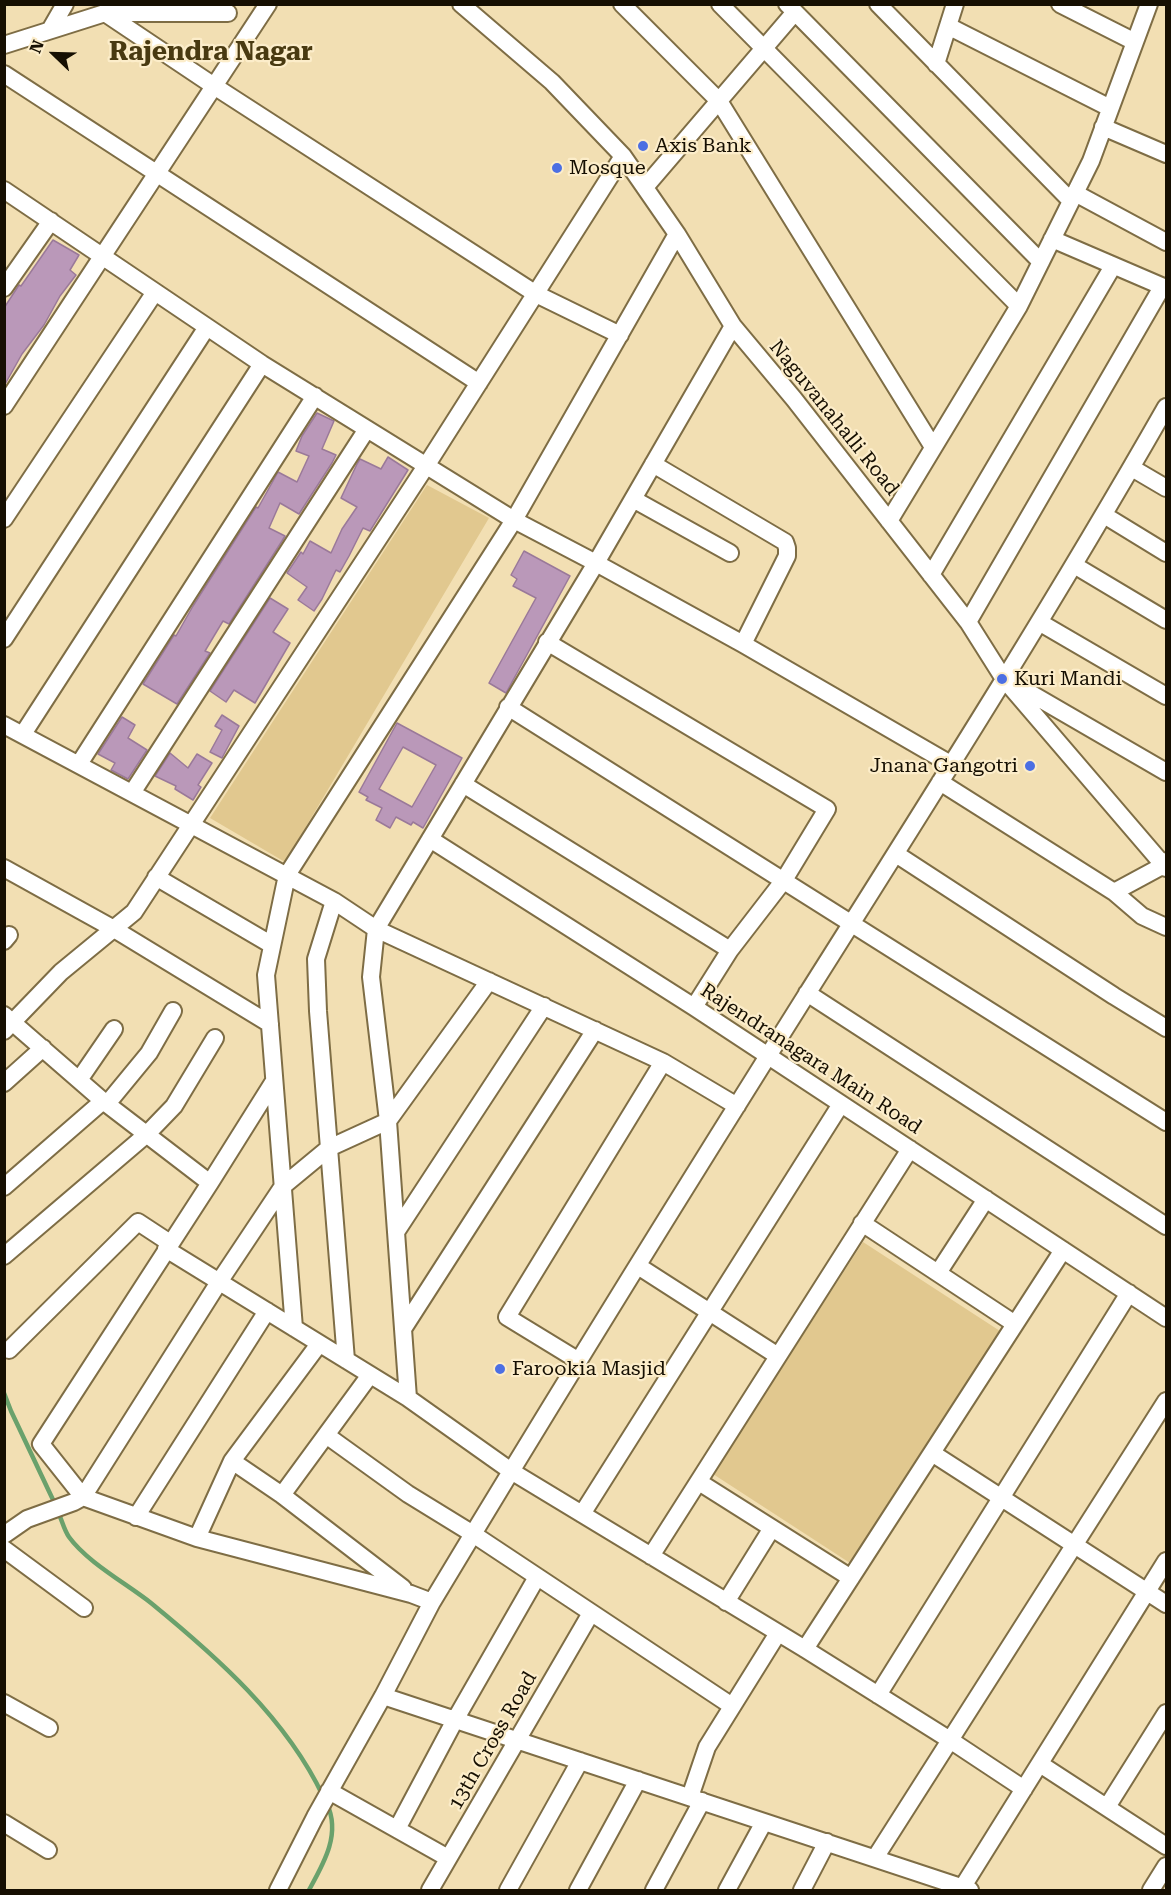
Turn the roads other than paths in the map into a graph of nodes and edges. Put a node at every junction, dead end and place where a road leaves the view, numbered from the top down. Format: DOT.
graph roads {
  1 [pos="65,4"];
  2 [pos="461,4"];
  3 [pos="622,4"];
  4 [pos="720,4"];
  5 [pos="878,4"];
  6 [pos="955,4"];
  7 [pos="1060,4"];
  8 [pos="1149,4"];
  9 [pos="264,6"];
  10 [pos="791,8"];
  11 [pos="222,9"];
  12 [pos="105,13"];
  13 [pos="256,23"];
  14 [pos="948,26"];
  15 [pos="50,30"];
  16 [pos="1135,42"];
  17 [pos="4,45"];
  18 [pos="764,48"];
  19 [pos="936,63"];
  20 [pos="4,74"];
  21 [pos="214,86"];
  22 [pos="719,101"];
  23 [pos="1110,108"];
  24 [pos="1103,127"];
  25 [pos="1166,152"];
  26 [pos="623,156"];
  27 [pos="158,173"];
  28 [pos="646,186"];
  29 [pos="4,190"];
  30 [pos="1073,197"];
  31 [pos="51,221"];
  32 [pos="677,234"];
  33 [pos="1052,239"];
  34 [pos="1167,242"];
  35 [pos="104,258"];
  36 [pos="1041,262"];
  37 [pos="1113,266"];
  38 [pos="5,287"];
  39 [pos="1164,287"];
  40 [pos="155,292"];
  41 [pos="536,294"];
  42 [pos="1019,306"];
  43 [pos="733,326"];
  44 [pos="207,327"];
  45 [pos="620,335"];
  46 [pos="262,364"];
  47 [pos="479,383"];
  48 [pos="315,396"];
  49 [pos="4,406"];
  50 [pos="1166,411"];
  51 [pos="367,429"];
  52 [pos="933,447"];
  53 [pos="653,464"];
  54 [pos="426,466"];
  55 [pos="1132,468"];
  56 [pos="1167,488"];
  57 [pos="633,499"];
  58 [pos="1104,515"];
  59 [pos="4,519"];
  60 [pos="514,520"];
  61 [pos="889,521"];
  62 [pos="730,553"];
  63 [pos="1167,553"];
  64 [pos="596,563"];
  65 [pos="1074,565"];
  66 [pos="931,575"];
  67 [pos="1167,620"];
  68 [pos="968,622"];
  69 [pos="1039,622"];
  70 [pos="4,639"];
  71 [pos="547,642"];
  72 [pos="743,644"];
  73 [pos="1004,679"];
  74 [pos="1167,696"];
  75 [pos="508,707"];
  76 [pos="4,725"];
  77 [pos="23,734"];
  78 [pos="79,764"];
  79 [pos="952,765"];
  80 [pos="1167,772"];
  81 [pos="940,782"];
  82 [pos="462,784"];
  83 [pos="132,793"];
  84 [pos="190,824"];
  85 [pos="430,839"];
  86 [pos="896,854"];
  87 [pos="1166,865"];
  88 [pos="4,868"];
  89 [pos="286,875"];
  90 [pos="156,877"];
  91 [pos="784,880"];
  92 [pos="1114,892"];
  93 [pos="334,901"];
  94 [pos="851,925"];
  95 [pos="1167,927"];
  96 [pos="376,929"];
  97 [pos="114,930"];
  98 [pos="272,945"];
  99 [pos="730,950"];
  100 [pos="489,981"];
  101 [pos="807,993"];
  102 [pos="544,1006"];
  103 [pos="694,1007"];
  104 [pos="173,1011"];
  105 [pos="8,1023"];
  106 [pos="270,1024"];
  107 [pos="1167,1028"];
  108 [pos="114,1029"];
  109 [pos="595,1030"];
  110 [pos="215,1038"];
  111 [pos="43,1048"];
  112 [pos="768,1056"];
  113 [pos="663,1062"];
  114 [pos="79,1080"];
  115 [pos="274,1081"];
  116 [pos="4,1083"];
  117 [pos="105,1102"];
  118 [pos="842,1104"];
  119 [pos="737,1106"];
  120 [pos="388,1121"];
  121 [pos="1167,1122"];
  122 [pos="147,1134"];
  123 [pos="329,1148"];
  124 [pos="910,1149"];
  125 [pos="210,1183"];
  126 [pos="283,1186"];
  127 [pos="4,1187"];
  128 [pos="986,1199"];
  129 [pos="862,1223"];
  130 [pos="1167,1226"];
  131 [pos="396,1232"];
  132 [pos="168,1246"];
  133 [pos="1064,1250"];
  134 [pos="4,1256"];
  135 [pos="638,1266"];
  136 [pos="938,1273"];
  137 [pos="219,1282"];
  138 [pos="1130,1293"];
  139 [pos="267,1311"];
  140 [pos="710,1312"];
  141 [pos="1167,1318"];
  142 [pos="1015,1324"];
  143 [pos="294,1328"];
  144 [pos="403,1329"];
  145 [pos="320,1344"];
  146 [pos="9,1350"];
  147 [pos="778,1356"];
  148 [pos="346,1360"];
  149 [pos="579,1361"];
  150 [pos="370,1375"];
  151 [pos="408,1398"];
  152 [pos="1167,1401"];
  153 [pos="326,1435"];
  154 [pos="932,1453"];
  155 [pos="232,1461"];
  156 [pos="511,1471"];
  157 [pos="699,1482"];
  158 [pos="282,1495"];
  159 [pos="83,1497"];
  160 [pos="1001,1498"];
  161 [pos="582,1514"];
  162 [pos="136,1517"];
  163 [pos="772,1528"];
  164 [pos="472,1534"];
  165 [pos="4,1535"];
  166 [pos="197,1538"];
  167 [pos="1075,1545"];
  168 [pos="4,1549"];
  169 [pos="651,1556"];
  170 [pos="1167,1561"];
  171 [pos="537,1577"];
  172 [pos="851,1578"];
  173 [pos="1147,1592"];
  174 [pos="411,1594"];
  175 [pos="432,1602"];
  176 [pos="726,1602"];
  177 [pos="1167,1604"];
  178 [pos="84,1608"];
  179 [pos="591,1613"];
  180 [pos="778,1633"];
  181 [pos="805,1649"];
  182 [pos="878,1695"];
  183 [pos="383,1696"];
  184 [pos="4,1703"];
  185 [pos="732,1707"];
  186 [pos="1167,1713"];
  187 [pos="455,1720"];
  188 [pos="49,1728"];
  189 [pos="950,1740"];
  190 [pos="518,1741"];
  191 [pos="580,1761"];
  192 [pos="1040,1764"];
  193 [pos="638,1780"];
  194 [pos="1024,1789"];
  195 [pos="329,1791"];
  196 [pos="696,1799"];
  197 [pos="1107,1807"];
  198 [pos="764,1822"];
  199 [pos="4,1823"];
  200 [pos="398,1829"];
  201 [pos="827,1842"];
  202 [pos="1167,1846"];
  203 [pos="48,1850"];
  204 [pos="448,1858"];
  205 [pos="875,1858"];
  206 [pos="1167,1866"];
  207 [pos="966,1889"];
  208 [pos="278,1890"];
  209 [pos="430,1890"];
  210 [pos="508,1890"];
  211 [pos="578,1890"];
  212 [pos="654,1890"];
  213 [pos="727,1890"];
  214 [pos="802,1890"];
  215 [pos="1151,1890"];
  1 -- 15 [label="street"];
  2 -- 26 [label="street, Naguvanahalli Road"];
  3 -- 22 [label="street"];
  4 -- 18 [label="street"];
  5 -- 19 [label="street"];
  6 -- 14 [label="street"];
  7 -- 16 [label="street"];
  8 -- 16 [label="street"];
  9 -- 13 [label="street"];
  10 -- 18 [label="street"];
  10 -- 36 [label="street"];
  11 -- 12 [label="street"];
  11 -- 13 [label="street"];
  12 -- 15 [label="street"];
  12 -- 21 [label="street"];
  13 -- 21 [label="street"];
  14 -- 19 [label="street"];
  14 -- 23 [label="street"];
  15 -- 17 [label="street"];
  16 -- 23 [label="street"];
  18 -- 22 [label="street"];
  18 -- 42 [label="street"];
  19 -- 30 [label="street"];
  20 -- 27 [label="street"];
  21 -- 27 [label="street"];
  21 -- 41 [label="street"];
  22 -- 28 [label="street"];
  22 -- 52 [label="street"];
  23 -- 24 [label="street"];
  24 -- 25 [label="street"];
  24 -- 30 [label="street"];
  26 -- 28 [label="street, Naguvanahalli Road"];
  26 -- 41 [label="street"];
  27 -- 35 [label="street"];
  27 -- 47 [label="street"];
  28 -- 32 [label="street, Naguvanahalli Road"];
  29 -- 31 [label="street"];
  30 -- 33 [label="street"];
  30 -- 34 [label="street"];
  31 -- 35 [label="street"];
  31 -- 38 [label="street"];
  32 -- 43 [label="street, Naguvanahalli Road"];
  32 -- 45 [label="street"];
  33 -- 36 [label="street"];
  33 -- 37 [label="street"];
  35 -- 40 [label="street"];
  35 -- 49 [label="street"];
  36 -- 42 [label="street"];
  37 -- 39 [label="street"];
  37 -- 66 [label="street"];
  39 -- 68 [label="street"];
  40 -- 44 [label="street"];
  40 -- 59 [label="street"];
  41 -- 45 [label="street"];
  41 -- 47 [label="street"];
  42 -- 52 [label="street"];
  43 -- 53 [label="street"];
  43 -- 61 [label="street, Naguvanahalli Road"];
  44 -- 46 [label="street"];
  44 -- 70 [label="street"];
  45 -- 60 [label="street"];
  46 -- 48 [label="street"];
  46 -- 77 [label="street"];
  47 -- 54 [label="street"];
  48 -- 51 [label="street"];
  48 -- 78 [label="street"];
  50 -- 55 [label="street"];
  51 -- 54 [label="street"];
  51 -- 83 [label="street"];
  52 -- 61 [label="street"];
  53 -- 57 [label="street"];
  53 -- 72 [label="street"];
  54 -- 60 [label="street"];
  54 -- 84 [label="street"];
  55 -- 56 [label="street"];
  55 -- 58 [label="street"];
  57 -- 62 [label="street"];
  57 -- 64 [label="street"];
  58 -- 63 [label="street"];
  58 -- 65 [label="street"];
  60 -- 64 [label="street"];
  60 -- 89 [label="street"];
  61 -- 66 [label="street, Naguvanahalli Road"];
  64 -- 71 [label="street"];
  64 -- 72 [label="street"];
  65 -- 67 [label="street"];
  65 -- 69 [label="street"];
  66 -- 68 [label="street, Naguvanahalli Road"];
  68 -- 73 [label="street, Naguvanahalli Road"];
  69 -- 73 [label="street"];
  69 -- 74 [label="street"];
  71 -- 75 [label="street"];
  71 -- 91 [label="street"];
  72 -- 79 [label="street"];
  73 -- 79 [label="street"];
  73 -- 80 [label="street"];
  73 -- 87 [label="street, Naguvanahalli Road"];
  75 -- 82 [label="street"];
  75 -- 91 [label="street"];
  76 -- 77 [label="street"];
  77 -- 78 [label="street"];
  78 -- 83 [label="street"];
  79 -- 81 [label="street"];
  81 -- 86 [label="street"];
  81 -- 92 [label="street"];
  82 -- 85 [label="street"];
  82 -- 99 [label="street"];
  83 -- 84 [label="street"];
  84 -- 89 [label="street"];
  84 -- 90 [label="street"];
  85 -- 96 [label="street"];
  85 -- 103 [label="street, Rajendranagara Main Road"];
  86 -- 94 [label="street"];
  86 -- 107 [label="street"];
  87 -- 92 [label="street"];
  88 -- 97 [label="street"];
  89 -- 93 [label="street"];
  89 -- 98 [label="street"];
  90 -- 97 [label="street"];
  90 -- 98 [label="street"];
  91 -- 94 [label="street"];
  91 -- 99 [label="street"];
  92 -- 95 [label="street"];
  93 -- 96 [label="street"];
  93 -- 123 [label="street"];
  94 -- 101 [label="street"];
  94 -- 121 [label="street"];
  96 -- 100 [label="street"];
  96 -- 120 [label="street"];
  97 -- 105 [label="street"];
  97 -- 106 [label="street"];
  98 -- 106 [label="street"];
  99 -- 103 [label="street"];
  100 -- 102 [label="street"];
  100 -- 120 [label="street"];
  101 -- 112 [label="street"];
  101 -- 130 [label="street"];
  102 -- 109 [label="street"];
  102 -- 131 [label="street"];
  103 -- 112 [label="street, Rajendranagara Main Road"];
  104 -- 117 [label="street"];
  105 -- 111 [label="street"];
  106 -- 115 [label="street"];
  108 -- 114 [label="street"];
  109 -- 113 [label="street"];
  109 -- 144 [label="street"];
  110 -- 122 [label="street"];
  111 -- 114 [label="street"];
  111 -- 116 [label="street"];
  112 -- 118 [label="street, Rajendranagara Main Road"];
  112 -- 119 [label="street"];
  113 -- 119 [label="street"];
  113 -- 149 [label="street"];
  114 -- 117 [label="street"];
  115 -- 125 [label="street"];
  115 -- 126 [label="street"];
  117 -- 122 [label="street"];
  117 -- 127 [label="street"];
  118 -- 124 [label="street, Rajendranagara Main Road"];
  118 -- 140 [label="street"];
  119 -- 135 [label="street"];
  120 -- 123 [label="street"];
  120 -- 131 [label="street"];
  122 -- 125 [label="street"];
  122 -- 134 [label="street"];
  123 -- 126 [label="street"];
  123 -- 148 [label="street"];
  124 -- 128 [label="street, Rajendranagara Main Road"];
  124 -- 129 [label="street"];
  125 -- 132 [label="street"];
  126 -- 137 [label="street"];
  126 -- 143 [label="street"];
  128 -- 133 [label="street, Rajendranagara Main Road"];
  128 -- 136 [label="street"];
  129 -- 136 [label="street"];
  129 -- 147 [label="street"];
  131 -- 144 [label="street"];
  132 -- 137 [label="street"];
  132 -- 146 [label="street"];
  132 -- 159 [label="street"];
  133 -- 138 [label="street, Rajendranagara Main Road"];
  133 -- 142 [label="street"];
  135 -- 140 [label="street"];
  135 -- 149 [label="street"];
  136 -- 142 [label="street"];
  137 -- 139 [label="street"];
  137 -- 159 [label="street"];
  138 -- 141 [label="street, Rajendranagara Main Road"];
  138 -- 160 [label="street"];
  139 -- 143 [label="street"];
  139 -- 162 [label="street"];
  140 -- 147 [label="street"];
  140 -- 161 [label="street"];
  142 -- 154 [label="street"];
  143 -- 145 [label="street"];
  144 -- 151 [label="street"];
  145 -- 148 [label="street"];
  145 -- 155 [label="street"];
  147 -- 157 [label="street"];
  148 -- 150 [label="street"];
  149 -- 156 [label="street"];
  150 -- 151 [label="street"];
  150 -- 153 [label="street"];
  151 -- 156 [label="street"];
  152 -- 167 [label="street"];
  153 -- 158 [label="street"];
  153 -- 164 [label="street"];
  154 -- 160 [label="street"];
  154 -- 172 [label="street"];
  155 -- 158 [label="street"];
  155 -- 166 [label="street"];
  156 -- 161 [label="street"];
  156 -- 164 [label="street"];
  157 -- 163 [label="street"];
  157 -- 169 [label="street"];
  158 -- 174 [label="street"];
  159 -- 162 [label="street"];
  159 -- 165 [label="street"];
  160 -- 167 [label="street"];
  160 -- 182 [label="street"];
  161 -- 169 [label="street"];
  162 -- 166 [label="street"];
  163 -- 172 [label="street"];
  163 -- 176 [label="street"];
  164 -- 171 [label="street"];
  164 -- 175 [label="street"];
  166 -- 174 [label="street"];
  167 -- 173 [label="street"];
  167 -- 189 [label="street"];
  168 -- 178 [label="street"];
  169 -- 176 [label="street"];
  170 -- 173 [label="street"];
  171 -- 179 [label="street"];
  171 -- 187 [label="street"];
  172 -- 181 [label="street"];
  173 -- 177 [label="street"];
  173 -- 192 [label="street"];
  174 -- 175 [label="street"];
  175 -- 183 [label="street"];
  176 -- 180 [label="street"];
  179 -- 185 [label="street"];
  179 -- 190 [label="street, 13th Cross Road"];
  180 -- 181 [label="street"];
  180 -- 185 [label="street"];
  181 -- 182 [label="street"];
  182 -- 189 [label="street"];
  183 -- 187 [label="street"];
  183 -- 195 [label="street"];
  184 -- 188 [label="street"];
  185 -- 196 [label="street"];
  186 -- 197 [label="street"];
  187 -- 190 [label="street"];
  187 -- 200 [label="street"];
  189 -- 194 [label="street"];
  189 -- 205 [label="street"];
  190 -- 191 [label="street"];
  190 -- 204 [label="street, 13th Cross Road"];
  191 -- 193 [label="street"];
  191 -- 210 [label="street"];
  192 -- 194 [label="street"];
  192 -- 197 [label="street"];
  193 -- 196 [label="street"];
  193 -- 211 [label="street"];
  194 -- 207 [label="street"];
  195 -- 200 [label="street"];
  195 -- 208 [label="street"];
  196 -- 198 [label="street"];
  196 -- 212 [label="street"];
  197 -- 202 [label="street"];
  198 -- 201 [label="street"];
  198 -- 213 [label="street"];
  199 -- 203 [label="street"];
  200 -- 204 [label="street"];
  201 -- 205 [label="street"];
  201 -- 214 [label="street"];
  204 -- 209 [label="street, 13th Cross Road"];
  205 -- 207 [label="street"];
  206 -- 215 [label="street"];
}
